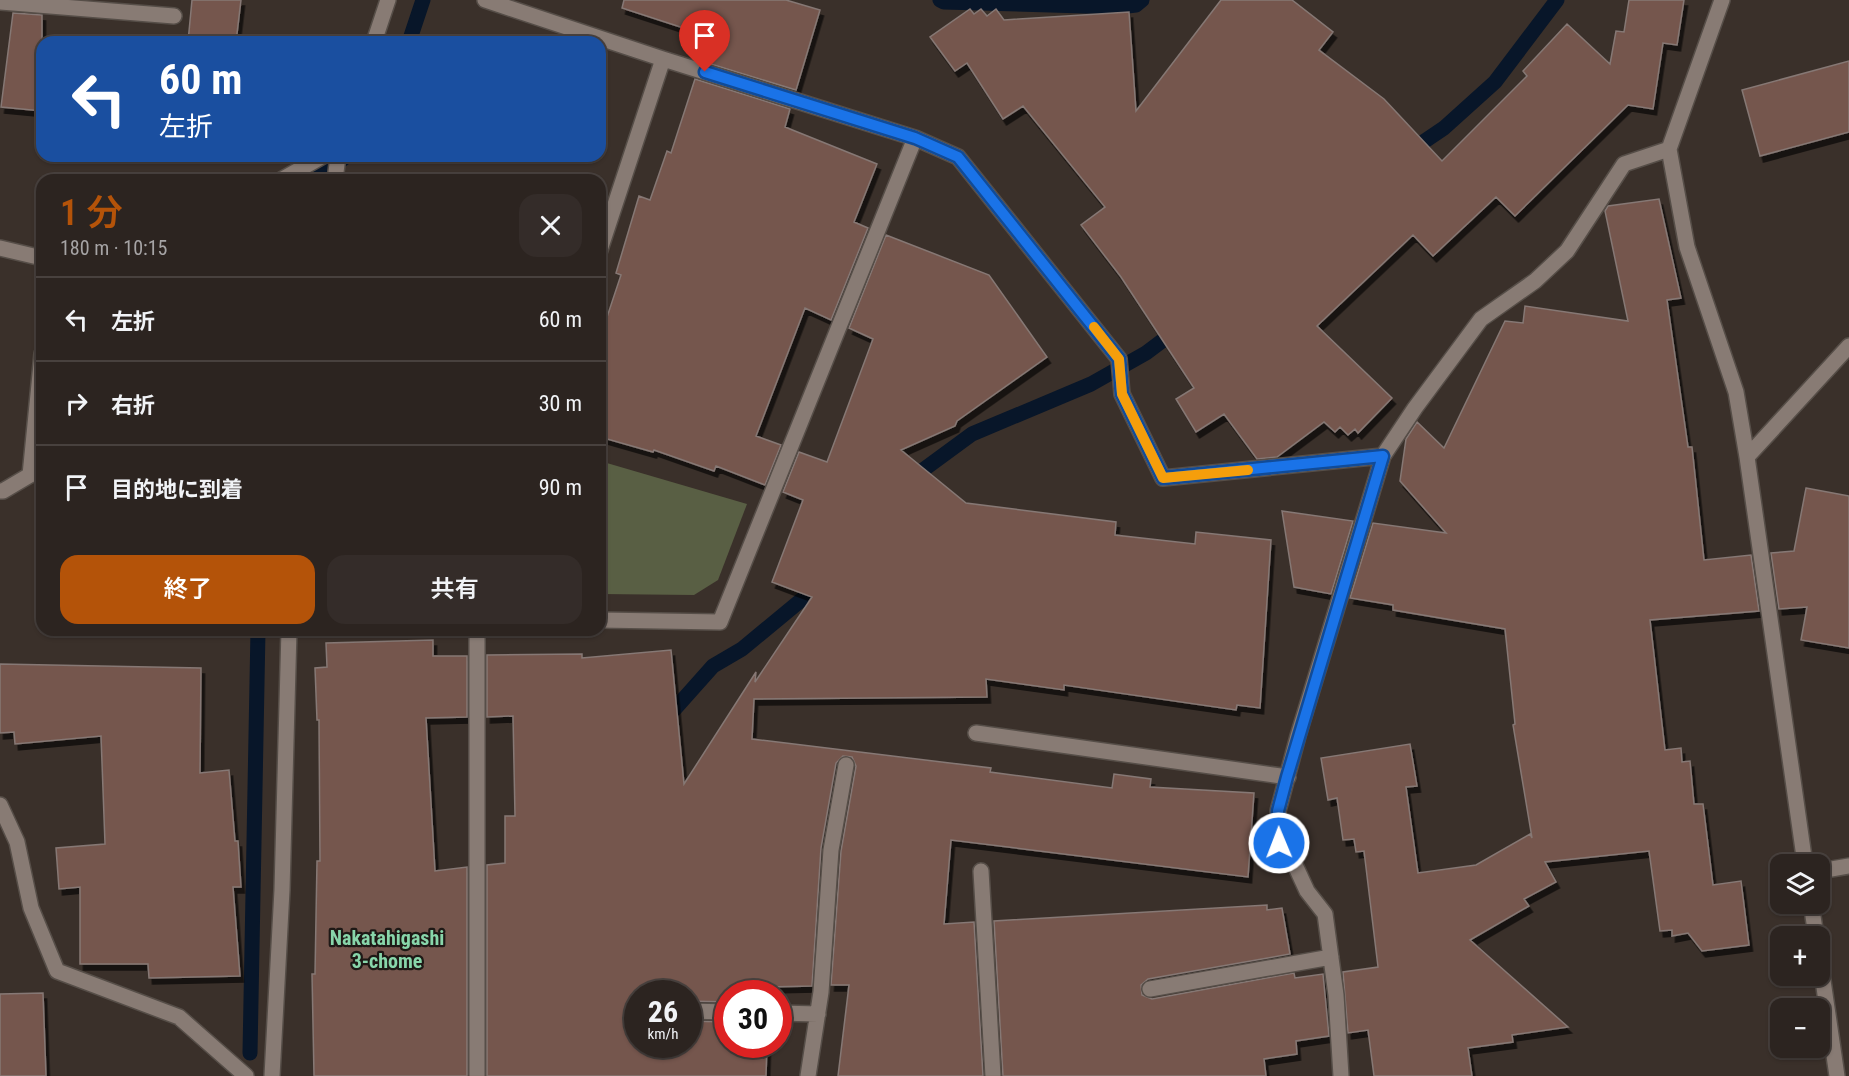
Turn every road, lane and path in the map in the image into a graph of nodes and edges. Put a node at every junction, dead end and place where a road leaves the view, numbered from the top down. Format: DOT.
graph roads {
  1 [pos="388,0"];
  2 [pos="485,0"];
  3 [pos="1722,0"];
  4 [pos="0,2"];
  5 [pos="174,16"];
  6 [pos="376,36"];
  7 [pos="594,36"];
  8 [pos="606,40"];
  9 [pos="663,59"];
  10 [pos="915,138"];
  11 [pos="1669,149"];
  12 [pos="312,162"];
  13 [pos="292,174"];
  14 [pos="606,232"];
  15 [pos="0,248"];
  16 [pos="36,257"];
  17 [pos="1849,346"];
  18 [pos="1383,456"];
  19 [pos="1747,457"];
  20 [pos="36,473"];
  21 [pos="0,491"];
  22 [pos="606,620"];
  23 [pos="289,636"];
  24 [pos="477,636"];
  25 [pos="976,733"];
  26 [pos="846,765"];
  27 [pos="1287,777"];
  28 [pos="0,805"];
  29 [pos="1804,854"];
  30 [pos="1849,866"];
  31 [pos="1830,869"];
  32 [pos="981,871"];
  33 [pos="1331,957"];
  34 [pos="1824,986"];
  35 [pos="1150,989"];
  36 [pos="792,1013"];
  37 [pos="818,1014"];
  38 [pos="246,1076"];
  39 [pos="272,1076"];
  40 [pos="477,1076"];
  41 [pos="808,1076"];
  42 [pos="993,1076"];
  43 [pos="1341,1076"];
  44 [pos="1837,1076"];
  1 -- 6 [label="street"];
  2 -- 7 [label="street"];
  3 -- 11 [label="street"];
  4 -- 5 [label="street"];
  8 -- 9 [label="street"];
  9 -- 10 [label="street"];
  9 -- 14 [label="street"];
  10 -- 18 [label="street"];
  10 -- 22 [label="street"];
  11 -- 18 [label="street"];
  11 -- 19 [label="street"];
  12 -- 13 [label="street"];
  15 -- 16 [label="street"];
  17 -- 19 [label="street"];
  18 -- 27 [label="street"];
  19 -- 29 [label="street"];
  20 -- 21 [label="street"];
  23 -- 39 [label="street"];
  24 -- 40 [label="street"];
  25 -- 27 [label="street"];
  26 -- 37 [label="street"];
  27 -- 33 [label="street"];
  28 -- 38 [label="street"];
  30 -- 31 [label="street"];
  32 -- 42 [label="street"];
  33 -- 35 [label="street"];
  33 -- 43 [label="street"];
  34 -- 44 [label="street"];
  36 -- 37 [label="street"];
  37 -- 41 [label="street"];
}
